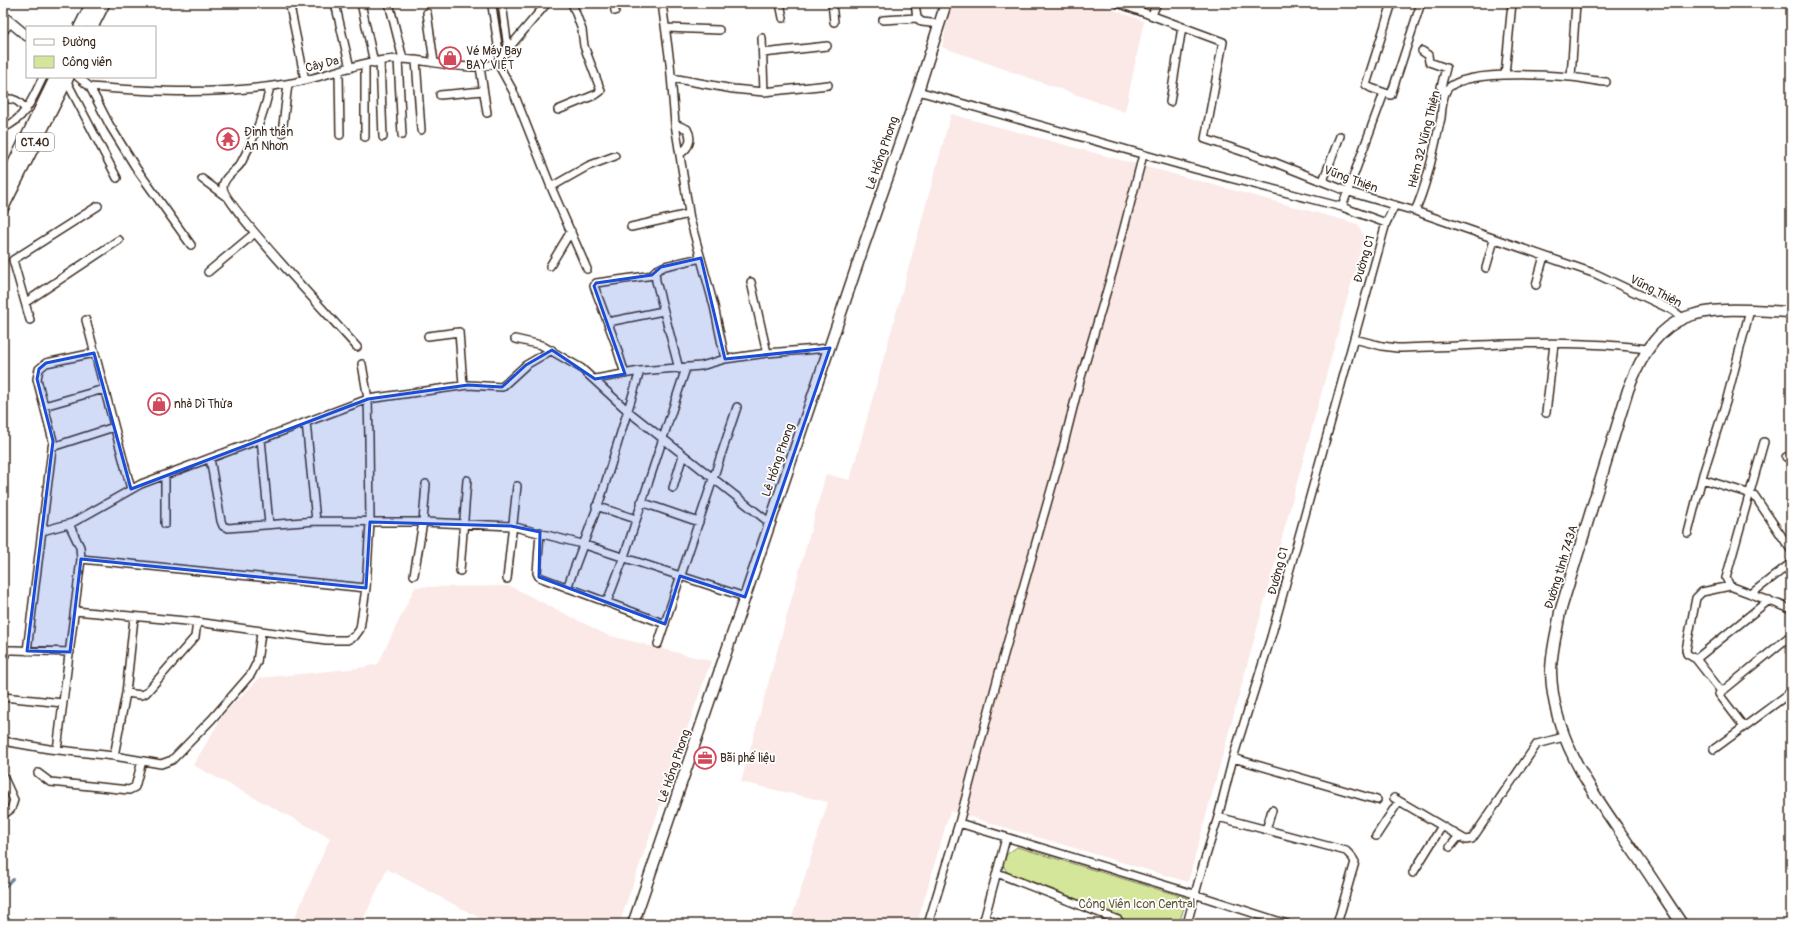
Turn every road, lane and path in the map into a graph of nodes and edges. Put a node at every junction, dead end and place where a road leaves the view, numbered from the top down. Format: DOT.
graph roads {
  1 [pos="92,3"];
  2 [pos="104,3"];
  3 [pos="335,3"];
  4 [pos="361,3"];
  5 [pos="389,3"];
  6 [pos="502,3"];
  7 [pos="547,3"];
  8 [pos="572,3"];
  9 [pos="662,3"];
  10 [pos="780,3"];
  11 [pos="832,3"];
  12 [pos="915,3"];
  13 [pos="946,3"];
  14 [pos="1118,3"];
  15 [pos="1157,3"];
  16 [pos="1392,3"];
  17 [pos="1421,3"];
  18 [pos="1512,3"];
  19 [pos="1576,3"];
  20 [pos="290,6"];
  21 [pos="492,6"];
  22 [pos="427,13"];
  23 [pos="1152,15"];
  24 [pos="3,16"];
  25 [pos="783,18"];
  26 [pos="917,18"];
  27 [pos="883,20"];
  28 [pos="834,22"];
  29 [pos="10,23"];
  30 [pos="940,24"];
  31 [pos="80,26"];
  32 [pos="92,26"];
  33 [pos="1182,27"];
  34 [pos="666,28"];
  35 [pos="719,30"];
  36 [pos="3,32"];
  37 [pos="26,35"];
  38 [pos="762,38"];
  39 [pos="827,46"];
  40 [pos="508,49"];
  41 [pos="1422,51"];
  42 [pos="763,53"];
  43 [pos="401,59"];
  44 [pos="416,60"];
  45 [pos="498,60"];
  46 [pos="377,62"];
  47 [pos="434,62"];
  48 [pos="365,65"];
  49 [pos="480,67"];
  50 [pos="350,68"];
  51 [pos="339,72"];
  52 [pos="1505,75"];
  53 [pos="1571,77"];
  54 [pos="42,78"];
  55 [pos="63,78"];
  56 [pos="79,78"];
  57 [pos="672,78"];
  58 [pos="305,80"];
  59 [pos="1606,82"];
  60 [pos="288,84"];
  61 [pos="828,85"];
  62 [pos="90,87"];
  63 [pos="270,87"];
  64 [pos="483,91"];
  65 [pos="918,91"];
  66 [pos="764,92"];
  67 [pos="1384,92"];
  68 [pos="1445,93"];
  69 [pos="440,95"];
  70 [pos="3,99"];
  71 [pos="1170,102"];
  72 [pos="26,110"];
  73 [pos="558,110"];
  74 [pos="487,113"];
  75 [pos="19,120"];
  76 [pos="675,124"];
  77 [pos="3,128"];
  78 [pos="31,128"];
  79 [pos="421,130"];
  80 [pos="282,133"];
  81 [pos="340,135"];
  82 [pos="402,135"];
  83 [pos="1340,136"];
  84 [pos="365,137"];
  85 [pos="383,137"];
  86 [pos="680,154"];
  87 [pos="1143,155"];
  88 [pos="615,156"];
  89 [pos="117,178"];
  90 [pos="202,179"];
  91 [pos="1323,181"];
  92 [pos="3,186"];
  93 [pos="551,187"];
  94 [pos="1350,192"];
  95 [pos="225,196"];
  96 [pos="1394,205"];
  97 [pos="98,206"];
  98 [pos="3,207"];
  99 [pos="1342,207"];
  100 [pos="1415,211"];
  101 [pos="689,214"];
  102 [pos="1386,223"];
  103 [pos="631,227"];
  104 [pos="571,231"];
  105 [pos="255,233"];
  106 [pos="119,240"];
  107 [pos="1494,240"];
  108 [pos="192,246"];
  109 [pos="1544,256"];
  110 [pos="701,258"];
  111 [pos="550,266"];
  112 [pos="1486,268"];
  113 [pos="587,269"];
  114 [pos="208,272"];
  115 [pos="654,275"];
  116 [pos="751,282"];
  117 [pos="1536,284"];
  118 [pos="26,302"];
  119 [pos="1750,310"];
  120 [pos="663,311"];
  121 [pos="1791,312"];
  122 [pos="1683,318"];
  123 [pos="30,320"];
  124 [pos="86,320"];
  125 [pos="608,322"];
  126 [pos="428,336"];
  127 [pos="515,339"];
  128 [pos="1354,339"];
  129 [pos="1554,344"];
  130 [pos="357,347"];
  131 [pos="830,348"];
  132 [pos="552,350"];
  133 [pos="1647,350"];
  134 [pos="94,353"];
  135 [pos="767,353"];
  136 [pos="725,359"];
  137 [pos="362,364"];
  138 [pos="683,368"];
  139 [pos="640,371"];
  140 [pos="625,374"];
  141 [pos="595,379"];
  142 [pos="463,385"];
  143 [pos="104,389"];
  144 [pos="368,399"];
  145 [pos="44,406"];
  146 [pos="737,407"];
  147 [pos="629,412"];
  148 [pos="1546,413"];
  149 [pos="306,422"];
  150 [pos="114,427"];
  151 [pos="662,438"];
  152 [pos="261,439"];
  153 [pos="1764,442"];
  154 [pos="52,447"];
  155 [pos="683,455"];
  156 [pos="210,458"];
  157 [pos="165,475"];
  158 [pos="1702,479"];
  159 [pos="467,480"];
  160 [pos="713,480"];
  161 [pos="426,484"];
  162 [pos="517,486"];
  163 [pos="673,488"];
  164 [pos="131,489"];
  165 [pos="1749,493"];
  166 [pos="641,502"];
  167 [pos="596,506"];
  168 [pos="636,520"];
  169 [pos="316,521"];
  170 [pos="370,522"];
  171 [pos="423,522"];
  172 [pos="698,522"];
  173 [pos="770,523"];
  174 [pos="69,524"];
  175 [pos="165,524"];
  176 [pos="269,524"];
  177 [pos="463,525"];
  178 [pos="511,526"];
  179 [pos="42,531"];
  180 [pos="540,532"];
  181 [pos="1688,533"];
  182 [pos="582,544"];
  183 [pos="1791,550"];
  184 [pos="624,557"];
  185 [pos="81,559"];
  186 [pos="1791,563"];
  187 [pos="460,571"];
  188 [pos="414,575"];
  189 [pos="680,576"];
  190 [pos="506,579"];
  191 [pos="1730,586"];
  192 [pos="366,588"];
  193 [pos="567,588"];
  194 [pos="1751,594"];
  195 [pos="745,597"];
  196 [pos="1769,600"];
  197 [pos="607,602"];
  198 [pos="1791,609"];
  199 [pos="75,611"];
  200 [pos="134,618"];
  201 [pos="196,622"];
  202 [pos="665,624"];
  203 [pos="261,633"];
  204 [pos="1791,635"];
  205 [pos="658,644"];
  206 [pos="27,651"];
  207 [pos="70,652"];
  208 [pos="3,658"];
  209 [pos="1696,659"];
  210 [pos="1721,692"];
  211 [pos="1791,692"];
  212 [pos="126,693"];
  213 [pos="3,696"];
  214 [pos="63,703"];
  215 [pos="1744,727"];
  216 [pos="1564,737"];
  217 [pos="3,741"];
  218 [pos="1714,749"];
  219 [pos="57,750"];
  220 [pos="114,756"];
  221 [pos="1233,758"];
  222 [pos="142,761"];
  223 [pos="38,773"];
  224 [pos="3,776"];
  225 [pos="1377,800"];
  226 [pos="1272,810"];
  227 [pos="3,815"];
  228 [pos="1218,817"];
  229 [pos="958,823"];
  230 [pos="1442,826"];
  231 [pos="1266,830"];
  232 [pos="1376,836"];
  233 [pos="1459,836"];
  234 [pos="1006,838"];
  235 [pos="1450,847"];
  236 [pos="997,873"];
  237 [pos="1413,873"];
  238 [pos="1194,894"];
  239 [pos="984,921"];
  240 [pos="1266,921"];
  241 [pos="633,924"];
  242 [pos="928,924"];
  243 [pos="1000,924"];
  244 [pos="1122,924"];
  245 [pos="1186,924"];
  246 [pos="1287,924"];
  247 [pos="1337,924"];
  248 [pos="1682,924"];
  1 -- 31 [label="main road"];
  2 -- 32 [label="main road"];
  3 -- 50 [label="street"];
  4 -- 46 [label="street"];
  5 -- 43 [label="street"];
  6 -- 40 [label="street"];
  7 -- 40 [label="street"];
  8 -- 73 [label="street"];
  9 -- 34 [label="street"];
  10 -- 25 [label="street"];
  11 -- 28 [label="street"];
  12 -- 26 [label="street"];
  13 -- 30 [label="main road, Lê Hồng Phong"];
  14 -- 23 [label="street, Vũng Thiện"];
  15 -- 23 [label="street"];
  16 -- 67 [label="street"];
  17 -- 67 [label="street"];
  18 -- 52 [label="street"];
  19 -- 53 [label="street"];
  20 -- 58 [label="street"];
  21 -- 45 [label="street"];
  22 -- 47 [label="street"];
  23 -- 33 [label="street, Vũng Thiện"];
  24 -- 29 [label="street"];
  26 -- 27 [label="street"];
  26 -- 30 [label="street"];
  29 -- 36 [label="street"];
  29 -- 37 [label="street"];
  30 -- 65 [label="main road, Lê Hồng Phong"];
  33 -- 71 [label="street"];
  33 -- 91 [label="street, Vũng Thiện"];
  34 -- 35 [label="street"];
  34 -- 57 [label="street"];
  38 -- 42 [label="street"];
  39 -- 42 [label="street"];
  40 -- 45 [label="street"];
  41 -- 68 [label="street"];
  42 -- 66 [label="street"];
  43 -- 44 [label="street, Cây Da"];
  43 -- 46 [label="street, Cây Da"];
  43 -- 82 [label="street"];
  44 -- 47 [label="street, Cây Da"];
  44 -- 79 [label="street"];
  45 -- 49 [label="street, Cây Da"];
  45 -- 93 [label="street"];
  46 -- 48 [label="street, Cây Da"];
  46 -- 85 [label="street"];
  47 -- 49 [label="street, Cây Da"];
  48 -- 50 [label="street, Cây Da"];
  48 -- 84 [label="street"];
  49 -- 64 [label="street"];
  50 -- 51 [label="street, Cây Da"];
  51 -- 58 [label="street, Cây Da"];
  51 -- 81 [label="street"];
  52 -- 53 [label="street, Hẻm 32 Vũng Thiện"];
  52 -- 68 [label="street, Hẻm 32 Vũng Thiện"];
  53 -- 59 [label="street, Hẻm 32 Vũng Thiện"];
  54 -- 72 [label="street"];
  55 -- 78 [label="main road, CT.40"];
  55 -- 89 [label="street"];
  55 -- 98 [label="main road, CT.40"];
  56 -- 62 [label="street"];
  57 -- 66 [label="street"];
  57 -- 76 [label="street"];
  58 -- 60 [label="street, Cây Da"];
  60 -- 63 [label="street, Cây Da"];
  60 -- 80 [label="street"];
  61 -- 66 [label="street"];
  62 -- 63 [label="street, Cây Da"];
  62 -- 108 [label="street"];
  63 -- 95 [label="street"];
  64 -- 69 [label="street"];
  64 -- 74 [label="street"];
  65 -- 87 [label="street"];
  65 -- 131 [label="main road, Lê Hồng Phong"];
  67 -- 94 [label="street"];
  68 -- 100 [label="street, Hẻm 32 Vũng Thiện"];
  70 -- 72 [label="street"];
  72 -- 75 [label="street"];
  75 -- 77 [label="street"];
  75 -- 78 [label="street"];
  76 -- 86 [label="street"];
  76 -- 86 [label="street"];
  78 -- 92 [label="main road, CT.40"];
  83 -- 91 [label="street"];
  86 -- 101 [label="street"];
  87 -- 99 [label="street"];
  87 -- 229 [label="street"];
  88 -- 93 [label="street"];
  90 -- 95 [label="street"];
  91 -- 94 [label="street, Vũng Thiện"];
  93 -- 104 [label="street"];
  94 -- 96 [label="street, Vũng Thiện"];
  94 -- 99 [label="street"];
  95 -- 105 [label="street"];
  96 -- 100 [label="street, Vũng Thiện"];
  96 -- 102 [label="street, Đường C1"];
  97 -- 118 [label="street"];
  99 -- 102 [label="street"];
  100 -- 107 [label="street, Vũng Thiện"];
  101 -- 103 [label="street"];
  101 -- 110 [label="street"];
  102 -- 128 [label="street, Đường C1"];
  104 -- 111 [label="street"];
  104 -- 113 [label="street"];
  105 -- 114 [label="street"];
  105 -- 130 [label="street"];
  106 -- 118 [label="street"];
  107 -- 109 [label="street, Vũng Thiện"];
  107 -- 112 [label="street"];
  109 -- 117 [label="street"];
  109 -- 122 [label="street, Vũng Thiện"];
  110 -- 115 [label="street"];
  110 -- 136 [label="street"];
  115 -- 120 [label="street"];
  115 -- 125 [label="street"];
  116 -- 135 [label="street"];
  118 -- 123 [label="street"];
  119 -- 121 [label="main road, Đường tỉnh 743A"];
  119 -- 122 [label="main road, Đường tỉnh 743A"];
  119 -- 158 [label="street"];
  120 -- 125 [label="street"];
  120 -- 138 [label="street"];
  122 -- 133 [label="main road, Đường tỉnh 743A"];
  124 -- 134 [label="street"];
  125 -- 140 [label="street"];
  126 -- 142 [label="street"];
  127 -- 132 [label="street"];
  128 -- 129 [label="street"];
  128 -- 221 [label="street, Đường C1"];
  129 -- 133 [label="street"];
  129 -- 148 [label="street"];
  131 -- 135 [label="street"];
  131 -- 173 [label="main road, Lê Hồng Phong"];
  132 -- 141 [label="street"];
  132 -- 142 [label="street"];
  133 -- 216 [label="main road, Đường tỉnh 743A"];
  134 -- 143 [label="street"];
  134 -- 145 [label="street"];
  135 -- 136 [label="street"];
  136 -- 138 [label="street"];
  137 -- 144 [label="street"];
  138 -- 139 [label="street"];
  138 -- 151 [label="street"];
  139 -- 140 [label="street"];
  139 -- 147 [label="street"];
  140 -- 141 [label="street"];
  141 -- 147 [label="street"];
  142 -- 144 [label="street"];
  143 -- 145 [label="street"];
  143 -- 150 [label="street"];
  144 -- 149 [label="street"];
  144 -- 170 [label="street"];
  145 -- 154 [label="street"];
  146 -- 160 [label="street"];
  147 -- 151 [label="street"];
  147 -- 167 [label="street"];
  149 -- 152 [label="street"];
  149 -- 169 [label="street"];
  150 -- 154 [label="street"];
  150 -- 164 [label="street"];
  151 -- 155 [label="street"];
  151 -- 166 [label="street"];
  152 -- 156 [label="street"];
  152 -- 176 [label="street"];
  153 -- 165 [label="street"];
  154 -- 179 [label="street"];
  155 -- 160 [label="street"];
  155 -- 163 [label="street"];
  156 -- 157 [label="street"];
  156 -- 176 [label="street"];
  157 -- 164 [label="street"];
  157 -- 175 [label="street"];
  158 -- 165 [label="street"];
  158 -- 181 [label="street"];
  159 -- 177 [label="street"];
  160 -- 172 [label="street"];
  160 -- 173 [label="street"];
  161 -- 171 [label="street"];
  162 -- 178 [label="street"];
  164 -- 174 [label="street"];
  165 -- 183 [label="street"];
  165 -- 191 [label="street"];
  166 -- 168 [label="street"];
  166 -- 172 [label="street"];
  167 -- 168 [label="street"];
  167 -- 182 [label="street"];
  168 -- 184 [label="street"];
  169 -- 170 [label="street"];
  169 -- 176 [label="street"];
  170 -- 171 [label="street"];
  170 -- 192 [label="street"];
  171 -- 177 [label="street"];
  171 -- 188 [label="street"];
  172 -- 189 [label="street"];
  173 -- 195 [label="main road, Lê Hồng Phong"];
  174 -- 179 [label="street"];
  174 -- 185 [label="street"];
  177 -- 178 [label="street"];
  177 -- 187 [label="street"];
  178 -- 180 [label="street"];
  178 -- 190 [label="street"];
  179 -- 206 [label="street"];
  180 -- 182 [label="street"];
  180 -- 193 [label="street"];
  182 -- 184 [label="street"];
  182 -- 193 [label="street"];
  184 -- 189 [label="street"];
  184 -- 197 [label="street"];
  185 -- 192 [label="street"];
  185 -- 199 [label="street"];
  186 -- 194 [label="street"];
  189 -- 195 [label="street"];
  189 -- 202 [label="street"];
  191 -- 194 [label="street"];
  191 -- 209 [label="street"];
  192 -- 203 [label="street"];
  193 -- 197 [label="street"];
  194 -- 196 [label="street"];
  195 -- 241 [label="main road, Lê Hồng Phong"];
  196 -- 198 [label="street"];
  196 -- 209 [label="street"];
  197 -- 202 [label="street"];
  199 -- 200 [label="street"];
  199 -- 207 [label="street"];
  200 -- 201 [label="street"];
  200 -- 212 [label="street"];
  201 -- 203 [label="street"];
  201 -- 212 [label="street"];
  202 -- 205 [label="street"];
  203 -- 222 [label="street"];
  204 -- 210 [label="street"];
  206 -- 207 [label="street"];
  206 -- 208 [label="street"];
  207 -- 214 [label="street"];
  209 -- 210 [label="street"];
  210 -- 215 [label="street"];
  211 -- 215 [label="street"];
  212 -- 220 [label="street"];
  213 -- 214 [label="street"];
  214 -- 219 [label="street"];
  215 -- 218 [label="street"];
  216 -- 233 [label="street"];
  216 -- 248 [label="main road, Đường tỉnh 743A"];
  217 -- 219 [label="street"];
  219 -- 220 [label="street"];
  220 -- 222 [label="street"];
  221 -- 225 [label="street"];
  221 -- 228 [label="street, Đường C1"];
  222 -- 223 [label="street"];
  224 -- 227 [label="street"];
  226 -- 231 [label="street"];
  228 -- 231 [label="street"];
  228 -- 238 [label="street, Đường C1"];
  229 -- 234 [label="street"];
  229 -- 242 [label="street"];
  230 -- 232 [label="street"];
  230 -- 233 [label="street"];
  230 -- 237 [label="street"];
  231 -- 247 [label="street"];
  233 -- 235 [label="street"];
  234 -- 236 [label="street"];
  234 -- 238 [label="street"];
  236 -- 239 [label="street"];
  236 -- 244 [label="street"];
  238 -- 240 [label="street"];
  238 -- 245 [label="street, Đường C1"];
  239 -- 243 [label="street"];
  240 -- 246 [label="street"];
}
